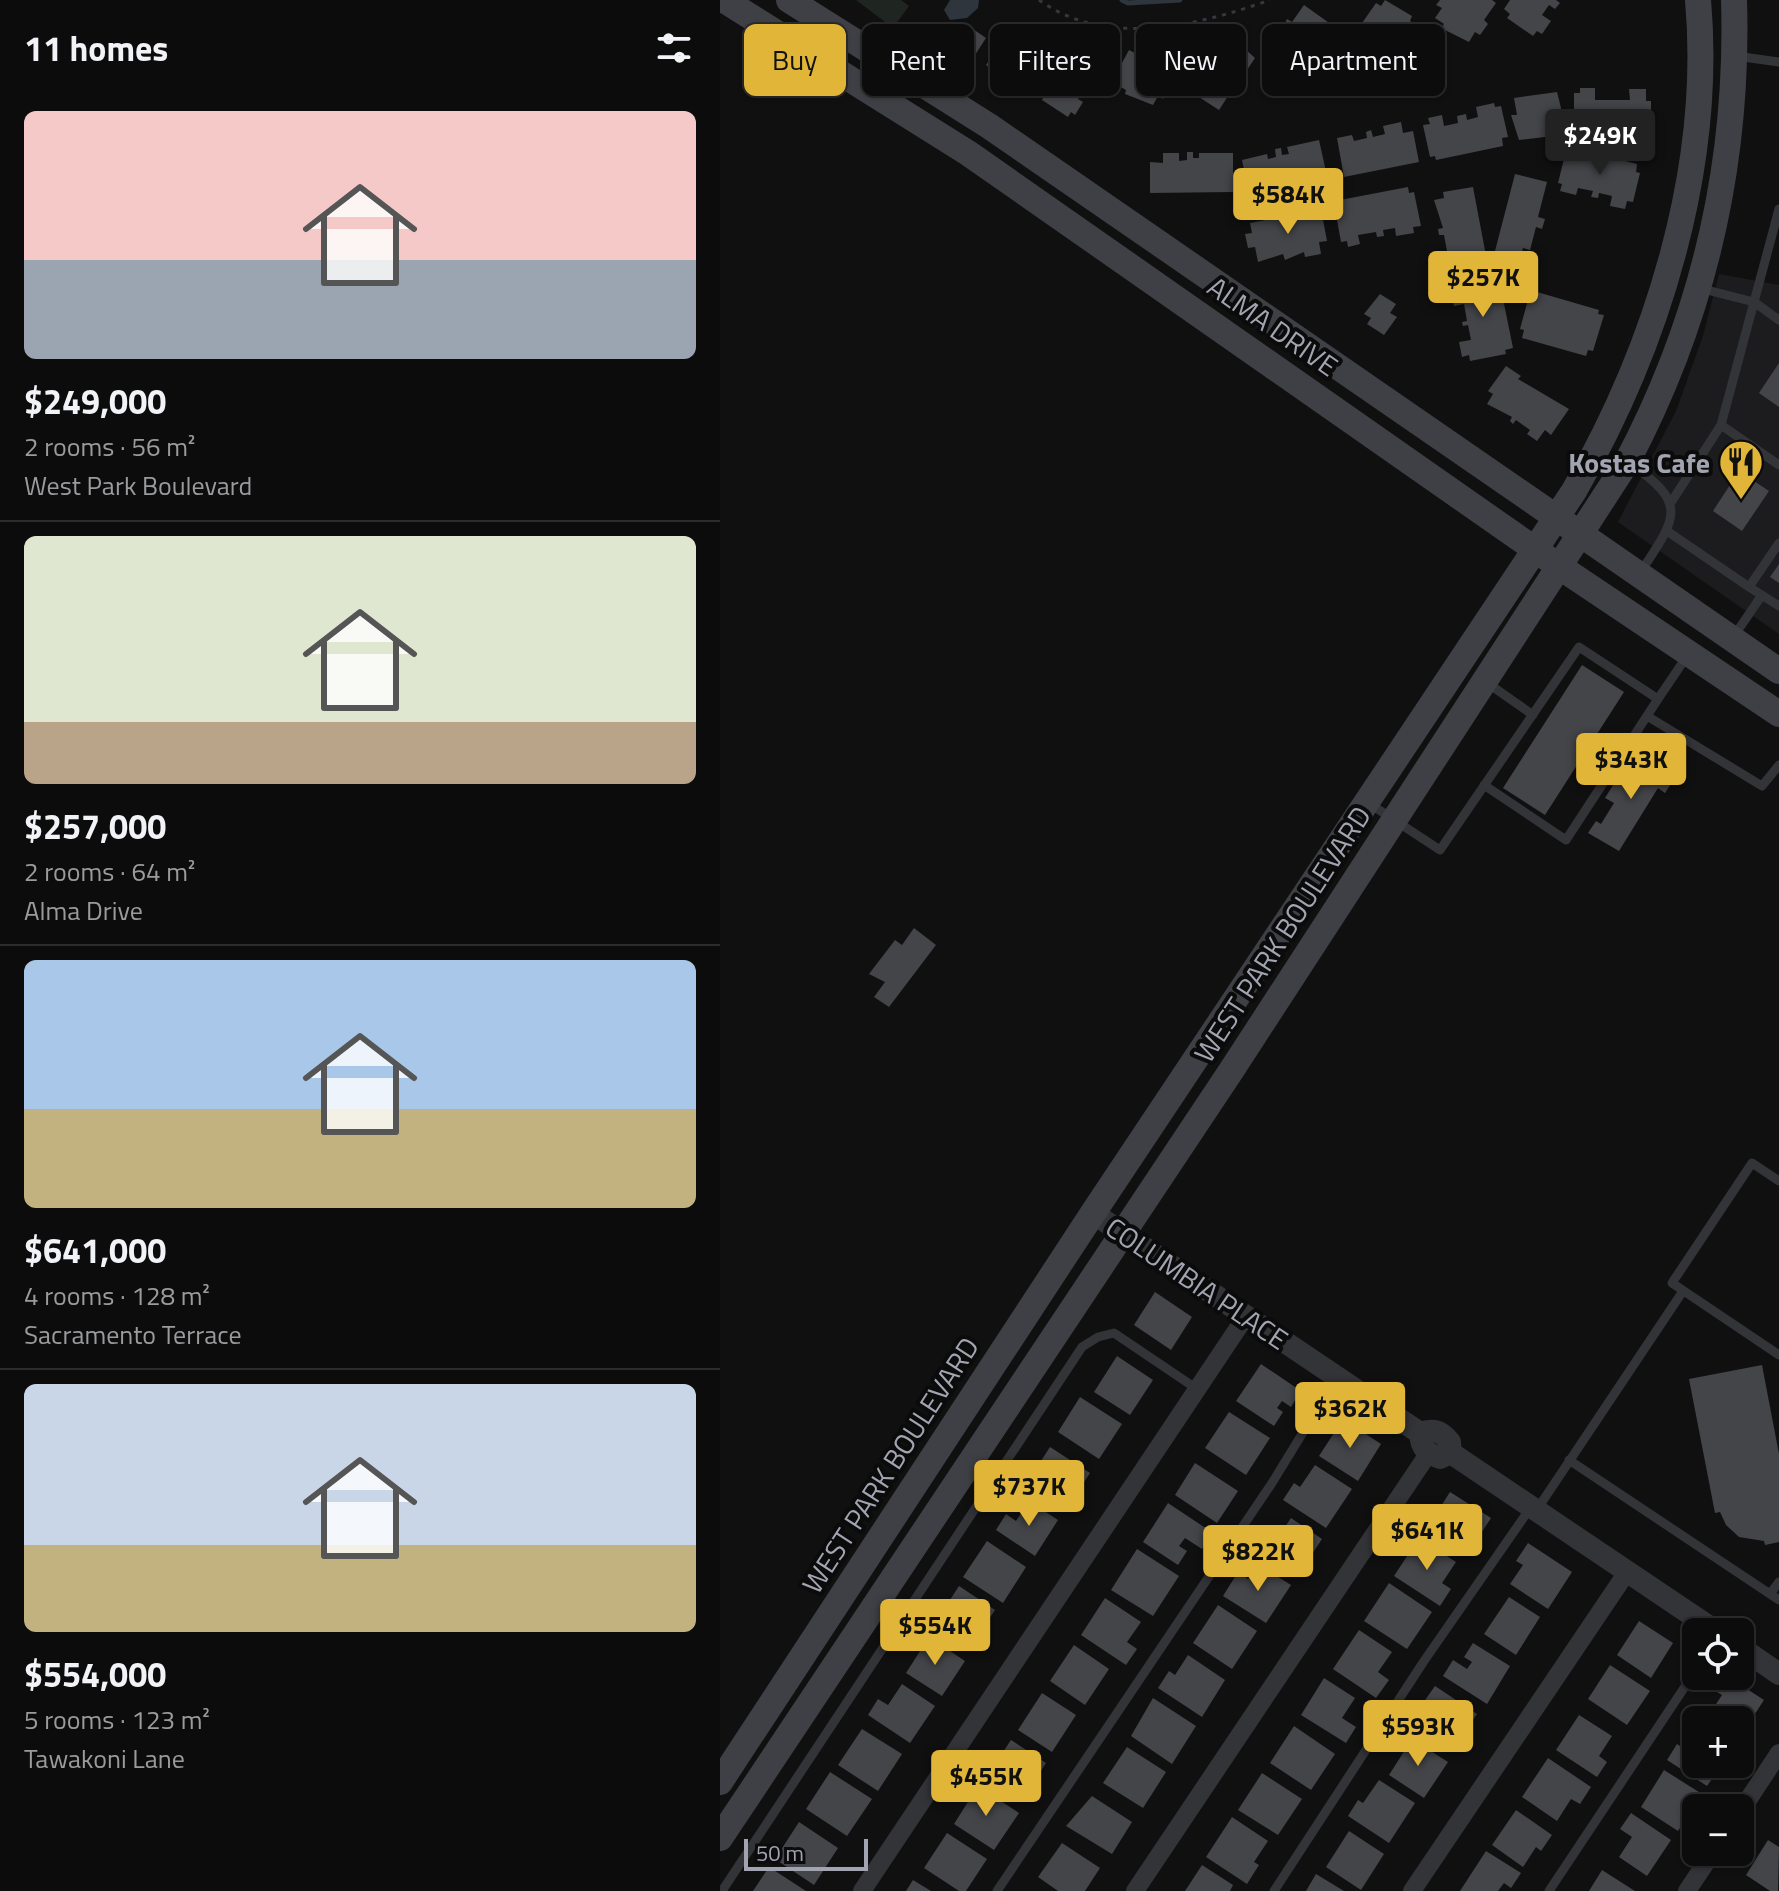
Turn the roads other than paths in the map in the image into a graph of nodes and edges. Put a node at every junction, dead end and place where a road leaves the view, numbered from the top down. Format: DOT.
graph roads {
  1 [pos="724,0"];
  2 [pos="789,0"];
  3 [pos="1698,0"];
  4 [pos="1734,0"];
  5 [pos="862,45"];
  6 [pos="1698,52"];
  7 [pos="1733,56"];
  8 [pos="1779,62"];
  9 [pos="862,86"];
  10 [pos="879,96"];
  11 [pos="939,96"];
  12 [pos="1779,209"];
  13 [pos="1699,288"];
  14 [pos="1754,302"];
  15 [pos="1246,304"];
  16 [pos="1779,320"];
  17 [pos="1228,333"];
  18 [pos="1721,425"];
  19 [pos="1627,462"];
  20 [pos="1779,465"];
  21 [pos="1670,504"];
  22 [pos="1556,518"];
  23 [pos="1667,531"];
  24 [pos="1582,535"];
  25 [pos="1779,543"];
  26 [pos="1535,547"];
  27 [pos="1560,567"];
  28 [pos="1639,575"];
  29 [pos="1749,587"];
  30 [pos="1762,595"];
  31 [pos="1779,606"];
  32 [pos="1732,639"];
  33 [pos="1689,653"];
  34 [pos="1779,671"];
  35 [pos="1486,682"];
  36 [pos="1658,699"];
  37 [pos="1779,714"];
  38 [pos="1533,715"];
  39 [pos="1647,716"];
  40 [pos="1779,765"];
  41 [pos="1484,785"];
  42 [pos="1368,802"];
  43 [pos="1396,821"];
  44 [pos="1779,1181"];
  45 [pos="1093,1213"];
  46 [pos="1123,1233"];
  47 [pos="1683,1291"];
  48 [pos="1246,1316"];
  49 [pos="1779,1355"];
  50 [pos="1337,1377"];
  51 [pos="1197,1389"];
  52 [pos="1433,1447"];
  53 [pos="1569,1460"];
  54 [pos="1534,1509"];
  55 [pos="1627,1572"];
  56 [pos="1779,1582"];
  57 [pos="1775,1597"];
  58 [pos="1696,1618"];
  59 [pos="1754,1657"];
  60 [pos="1779,1674"];
  61 [pos="1683,1690"];
  62 [pos="1779,1753"];
  63 [pos="721,1777"];
  64 [pos="750,1793"];
  65 [pos="1752,1794"];
  66 [pos="720,1838"];
  67 [pos="1704,1866"];
  68 [pos="722,1891"];
  69 [pos="862,1891"];
  70 [pos="997,1891"];
  71 [pos="1135,1891"];
  72 [pos="1274,1891"];
  73 [pos="1412,1891"];
  74 [pos="1549,1891"];
  75 [pos="1687,1891"];
  1 -- 9 [label="main road, ALMA DRIVE"];
  2 -- 5 [label="main road, ALMA DRIVE"];
  3 -- 6 [label="main road, WEST PARK BOULEVARD"];
  4 -- 7 [label="main road, WEST PARK BOULEVARD"];
  6 -- 7 [label="main road"];
  6 -- 22 [label="main road, WEST PARK BOULEVARD"];
  7 -- 8 [label="lane"];
  7 -- 13 [label="main road, WEST PARK BOULEVARD"];
  10 -- 17 [label="main road, ALMA DRIVE"];
  11 -- 15 [label="main road, ALMA DRIVE"];
  12 -- 14 [label="lane"];
  13 -- 14 [label="lane"];
  13 -- 19 [label="main road, WEST PARK BOULEVARD"];
  14 -- 16 [label="lane"];
  14 -- 18 [label="lane"];
  15 -- 17 [label="main road"];
  15 -- 22 [label="main road, ALMA DRIVE"];
  17 -- 26 [label="main road, ALMA DRIVE"];
  18 -- 20 [label="lane"];
  18 -- 21 [label="lane"];
  19 -- 21 [label="lane"];
  19 -- 24 [label="main road, WEST PARK BOULEVARD"];
  21 -- 23 [label="lane"];
  22 -- 24 [label="main road, ALMA DRIVE"];
  22 -- 26 [label="main road, WEST PARK BOULEVARD"];
  23 -- 28 [label="lane"];
  23 -- 29 [label="lane"];
  24 -- 27 [label="main road, WEST PARK BOULEVARD"];
  24 -- 28 [label="main road, ALMA DRIVE"];
  25 -- 29 [label="lane"];
  26 -- 27 [label="main road, ALMA DRIVE"];
  26 -- 42 [label="main road, WEST PARK BOULEVARD"];
  27 -- 33 [label="main road, ALMA DRIVE"];
  27 -- 35 [label="main road, WEST PARK BOULEVARD"];
  28 -- 32 [label="main road, ALMA DRIVE"];
  29 -- 30 [label="lane"];
  30 -- 31 [label="lane"];
  30 -- 32 [label="lane"];
  32 -- 34 [label="main road, ALMA DRIVE"];
  33 -- 36 [label="lane"];
  33 -- 37 [label="main road, ALMA DRIVE"];
  35 -- 38 [label="lane"];
  35 -- 43 [label="main road, WEST PARK BOULEVARD"];
  36 -- 38 [label="lane"];
  36 -- 39 [label="lane"];
  38 -- 41 [label="lane"];
  39 -- 40 [label="lane"];
  39 -- 41 [label="lane"];
  41 -- 43 [label="lane"];
  42 -- 43 [label="lane"];
  42 -- 45 [label="main road, WEST PARK BOULEVARD"];
  43 -- 46 [label="main road, WEST PARK BOULEVARD"];
  44 -- 47 [label="lane"];
  45 -- 46 [label="street, COLUMBIA PLACE"];
  45 -- 63 [label="main road, WEST PARK BOULEVARD"];
  46 -- 48 [label="street, COLUMBIA PLACE"];
  46 -- 64 [label="main road, WEST PARK BOULEVARD"];
  47 -- 49 [label="lane"];
  47 -- 53 [label="lane"];
  48 -- 50 [label="street, COLUMBIA PLACE"];
  48 -- 51 [label="street"];
  50 -- 52 [label="street, COLUMBIA PLACE"];
  50 -- 70 [label="lane"];
  51 -- 68 [label="lane"];
  51 -- 69 [label="street"];
  52 -- 54 [label="street, COLUMBIA PLACE"];
  52 -- 71 [label="street"];
  53 -- 54 [label="lane"];
  53 -- 57 [label="lane"];
  54 -- 55 [label="street, COLUMBIA PLACE"];
  54 -- 72 [label="lane"];
  55 -- 58 [label="street, COLUMBIA PLACE"];
  55 -- 73 [label="street"];
  56 -- 57 [label="lane"];
  59 -- 60 [label="street"];
  61 -- 74 [label="lane"];
  62 -- 65 [label="street"];
  63 -- 64 [label="street"];
  64 -- 66 [label="main road, WEST PARK BOULEVARD"];
  67 -- 75 [label="street"];
}
